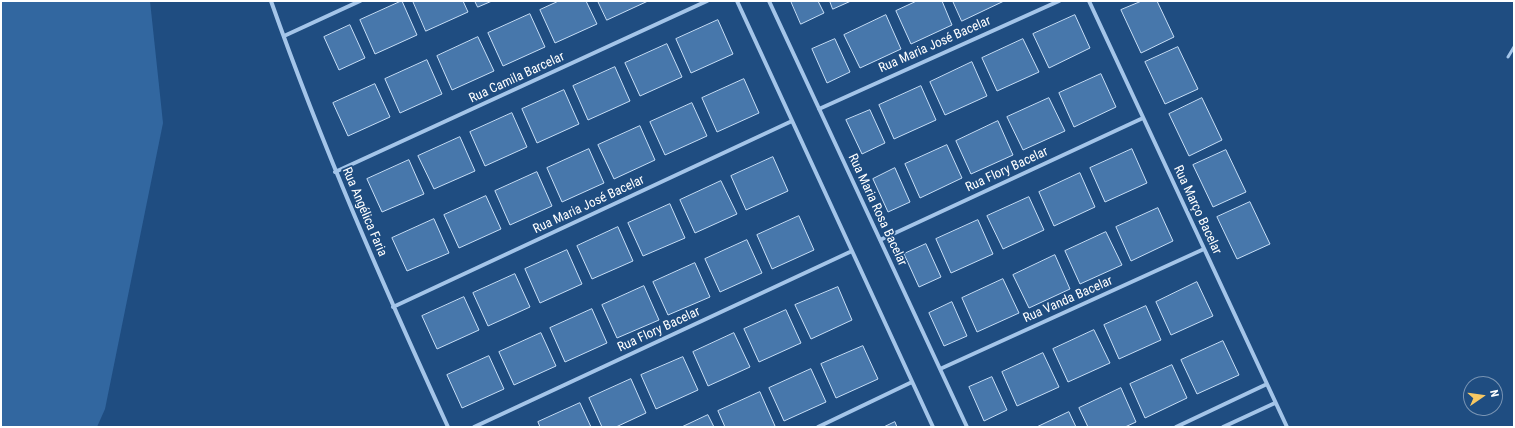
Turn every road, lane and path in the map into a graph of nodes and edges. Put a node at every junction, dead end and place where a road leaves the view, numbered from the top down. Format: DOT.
graph roads {
  1 [pos="271,1"];
  2 [pos="360,1"];
  3 [pos="708,1"];
  4 [pos="737,1"];
  5 [pos="769,1"];
  6 [pos="1059,1"];
  7 [pos="1089,1"];
  8 [pos="284,36"];
  9 [pos="1514,47"];
  10 [pos="1508,57"];
  11 [pos="819,109"];
  12 [pos="1143,118"];
  13 [pos="792,121"];
  14 [pos="336,172"];
  15 [pos="880,240"];
  16 [pos="1204,249"];
  17 [pos="852,251"];
  18 [pos="393,307"];
  19 [pos="940,369"];
  20 [pos="912,382"];
  21 [pos="1267,384"];
  22 [pos="1275,402"];
  23 [pos="448,427"];
  24 [pos="474,427"];
  25 [pos="818,427"];
  26 [pos="933,427"];
  27 [pos="967,427"];
  28 [pos="1176,427"];
  29 [pos="1223,427"];
  30 [pos="1287,427"];
  1 -- 8 [label="street, Rua Angélica Faria"];
  2 -- 8 [label="street"];
  3 -- 14 [label="street, Rua Camila Barcelar"];
  4 -- 13 [label="street"];
  5 -- 11 [label="street, Rua Maria Rosa Bacelar"];
  6 -- 11 [label="street, Rua Maria José Bacelar"];
  7 -- 12 [label="street, Rua Março Bacelar"];
  8 -- 14 [label="street, Rua Angélica Faria"];
  9 -- 10 [label="lane"];
  11 -- 15 [label="street, Rua Maria Rosa Bacelar"];
  12 -- 15 [label="street, Rua Flory Bacelar"];
  12 -- 16 [label="street, Rua Março Bacelar"];
  13 -- 17 [label="street"];
  13 -- 18 [label="street, Rua Maria José Bacelar"];
  14 -- 18 [label="street, Rua Angélica Faria"];
  15 -- 19 [label="street, Rua Maria Rosa Bacelar"];
  16 -- 19 [label="street, Rua Vanda Bacelar"];
  16 -- 21 [label="street, Rua Março Bacelar"];
  17 -- 20 [label="street"];
  17 -- 24 [label="street, Rua Flory Bacelar"];
  18 -- 23 [label="street, Rua Angélica Faria"];
  19 -- 27 [label="street, Rua Maria Rosa Bacelar"];
  20 -- 25 [label="street"];
  20 -- 26 [label="street"];
  21 -- 22 [label="street, Rua Março Bacelar"];
  21 -- 28 [label="street"];
  22 -- 29 [label="street"];
  22 -- 30 [label="street, Rua Março Bacelar"];
}
